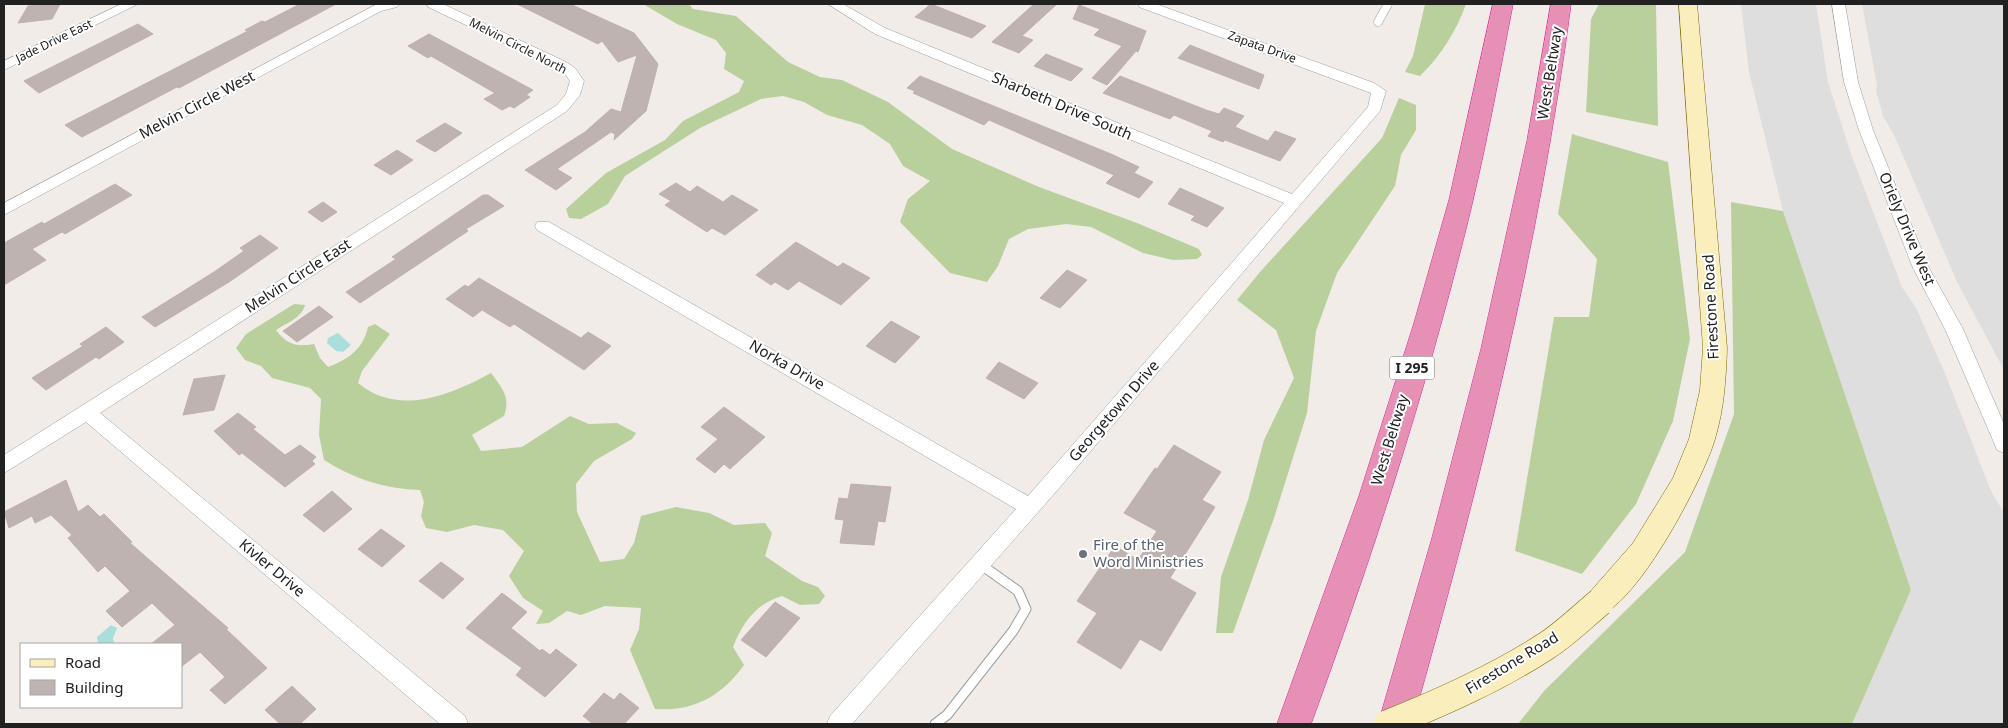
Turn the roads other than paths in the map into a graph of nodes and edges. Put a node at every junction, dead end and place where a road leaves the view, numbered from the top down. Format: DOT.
graph roads {
  1 [pos="131,4"];
  2 [pos="392,4"];
  3 [pos="433,4"];
  4 [pos="834,4"];
  5 [pos="1144,4"];
  6 [pos="1388,4"];
  7 [pos="1503,4"];
  8 [pos="1561,4"];
  9 [pos="1688,4"];
  10 [pos="1838,4"];
  11 [pos="1378,22"];
  12 [pos="4,66"];
  13 [pos="575,76"];
  14 [pos="1379,91"];
  15 [pos="1293,201"];
  16 [pos="4,210"];
  17 [pos="543,226"];
  18 [pos="86,412"];
  19 [pos="2004,445"];
  20 [pos="4,465"];
  21 [pos="1030,508"];
  22 [pos="980,564"];
  23 [pos="457,724"];
  24 [pos="839,724"];
  25 [pos="935,724"];
  26 [pos="1294,724"];
  27 [pos="1388,724"];
  28 [pos="1395,724"];
  1 -- 12 [label="street, Jade Drive East"];
  2 -- 16 [label="street, Melvin Circle West"];
  3 -- 13 [label="street, Melvin Circle North"];
  4 -- 15 [label="street, Sharbeth Drive South"];
  5 -- 14 [label="street, Zapata Drive"];
  6 -- 11 [label="lane"];
  7 -- 26 [label="highway, West Beltway / I 295"];
  8 -- 28 [label="highway, West Beltway"];
  9 -- 27 [label="street, Firestone Road, bridge"];
  10 -- 19 [label="street, Oriely Drive West"];
  13 -- 18 [label="street, Melvin Circle East"];
  14 -- 15 [label="street, Georgetown Drive"];
  15 -- 21 [label="street, Georgetown Drive"];
  17 -- 21 [label="street, Norka Drive"];
  18 -- 20 [label="street, Melvin Circle East"];
  18 -- 23 [label="street, Kivler Drive"];
  21 -- 22 [label="street, Georgetown Drive"];
  22 -- 24 [label="street, Georgetown Drive"];
  22 -- 25 [label="lane"];
}
